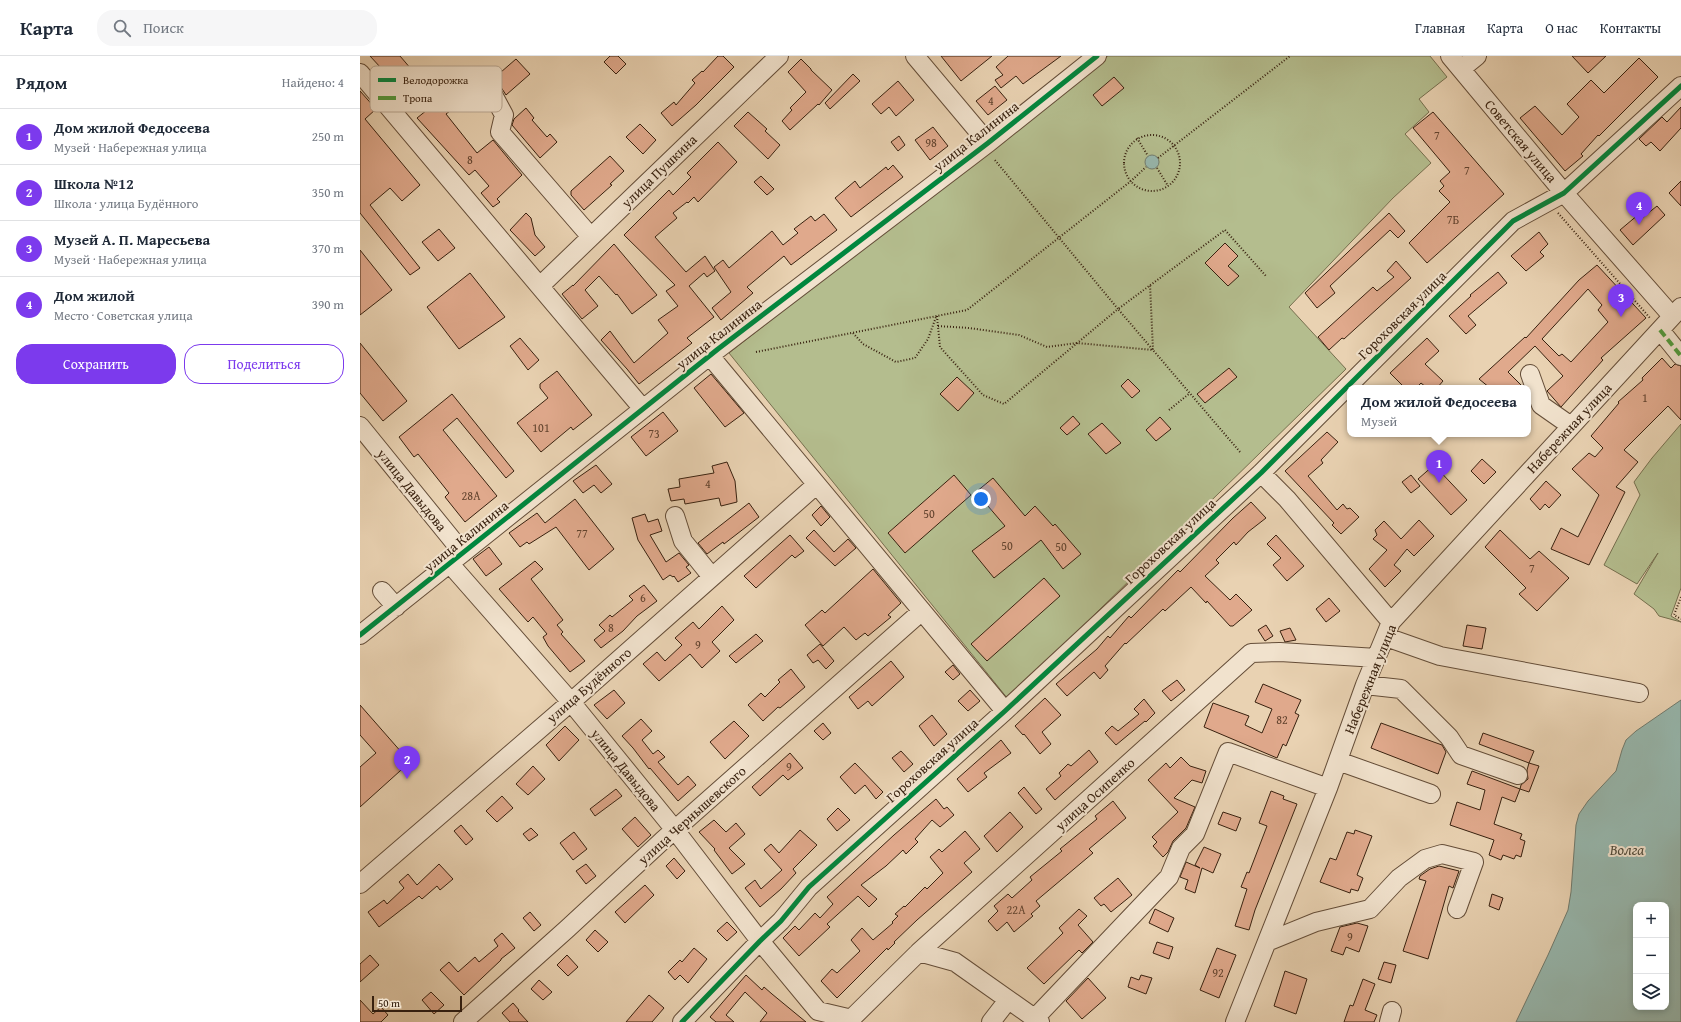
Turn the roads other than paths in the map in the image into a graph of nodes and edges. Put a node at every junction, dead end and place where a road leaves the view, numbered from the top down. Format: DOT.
graph roads {
  1 [pos="778,56"];
  2 [pos="915,56"];
  3 [pos="1096,56"];
  4 [pos="1477,56"];
  5 [pos="1455,63"];
  6 [pos="360,73"];
  7 [pos="370,85"];
  8 [pos="1681,86"];
  9 [pos="502,111"];
  10 [pos="393,112"];
  11 [pos="991,151"];
  12 [pos="1564,192"];
  13 [pos="591,237"];
  14 [pos="540,286"];
  15 [pos="1677,312"];
  16 [pos="1660,330"];
  17 [pos="710,356"];
  18 [pos="1681,356"];
  19 [pos="1530,374"];
  20 [pos="1349,385"];
  21 [pos="1347,387"];
  22 [pos="643,409"];
  23 [pos="360,426"];
  24 [pos="1571,426"];
  25 [pos="1261,473"];
  26 [pos="816,485"];
  27 [pos="674,516"];
  28 [pos="457,559"];
  29 [pos="712,577"];
  30 [pos="382,591"];
  31 [pos="396,607"];
  32 [pos="922,611"];
  33 [pos="1388,629"];
  34 [pos="360,635"];
  35 [pos="1377,658"];
  36 [pos="1365,685"];
  37 [pos="1640,693"];
  38 [pos="571,702"];
  39 [pos="1005,711"];
  40 [pos="1338,761"];
  41 [pos="1518,776"];
  42 [pos="1328,788"];
  43 [pos="1431,794"];
  44 [pos="675,830"];
  45 [pos="360,884"];
  46 [pos="1457,909"];
  47 [pos="760,941"];
  48 [pos="1267,942"];
  49 [pos="919,952"];
  50 [pos="1008,1000"];
  51 [pos="850,1020"];
  52 [pos="1037,1020"];
  53 [pos="463,1022"];
  54 [pos="682,1022"];
  55 [pos="991,1022"];
  56 [pos="1235,1022"];
  1 -- 13 [label="street, улица Пушкина"];
  2 -- 11 [label="street"];
  3 -- 11 [label="street, улица Калинина"];
  4 -- 5 [label="street"];
  5 -- 12 [label="street, Советская улица"];
  6 -- 7 [label="street"];
  8 -- 12 [label="street, Гороховская улица"];
  9 -- 13 [label="street"];
  10 -- 14 [label="street"];
  11 -- 17 [label="street, улица Калинина"];
  12 -- 15 [label="street, Советская улица"];
  12 -- 20 [label="street, Гороховская улица"];
  13 -- 14 [label="street, улица Пушкина"];
  14 -- 22 [label="street"];
  15 -- 16 [label="street, Набережная улица"];
  16 -- 18 [label="street"];
  16 -- 24 [label="street, Набережная улица"];
  17 -- 22 [label="street, улица Калинина"];
  17 -- 26 [label="street"];
  19 -- 24 [label="street"];
  21 -- 25 [label="street, Гороховская улица"];
  22 -- 28 [label="street, улица Калинина"];
  23 -- 28 [label="street, улица Давыдова"];
  24 -- 33 [label="street, Набережная улица"];
  25 -- 33 [label="street"];
  25 -- 39 [label="street, Гороховская улица"];
  26 -- 29 [label="street, улица Будённого"];
  26 -- 32 [label="street"];
  27 -- 29 [label="street"];
  28 -- 31 [label="street, улица Калинина"];
  28 -- 38 [label="street, улица Давыдова"];
  29 -- 38 [label="street, улица Будённого"];
  30 -- 31 [label="street"];
  31 -- 34 [label="street, улица Калинина"];
  32 -- 39 [label="street"];
  32 -- 44 [label="street, улица Чернышевского"];
  33 -- 35 [label="street, Набережная улица"];
  33 -- 37 [label="street"];
  35 -- 36 [label="street, Набережная улица"];
  35 -- 49 [label="street, улица Осипенко"];
  36 -- 40 [label="street, Набережная улица"];
  36 -- 41 [label="street"];
  38 -- 44 [label="street, улица Давыдова"];
  38 -- 45 [label="street, улица Будённого"];
  39 -- 47 [label="street, Гороховская улица"];
  40 -- 42 [label="street, Набережная улица"];
  40 -- 43 [label="street"];
  42 -- 48 [label="street, Набережная улица"];
  42 -- 52 [label="street"];
  44 -- 47 [label="street, улица Давыдова"];
  44 -- 53 [label="street, улица Чернышевского"];
  46 -- 48 [label="street"];
  47 -- 51 [label="street, улица Давыдова"];
  47 -- 54 [label="street, Гороховская улица"];
  48 -- 56 [label="street, Набережная улица"];
  49 -- 50 [label="street"];
  49 -- 51 [label="street, улица Осипенко"];
  50 -- 52 [label="street"];
  50 -- 55 [label="street"];
}
